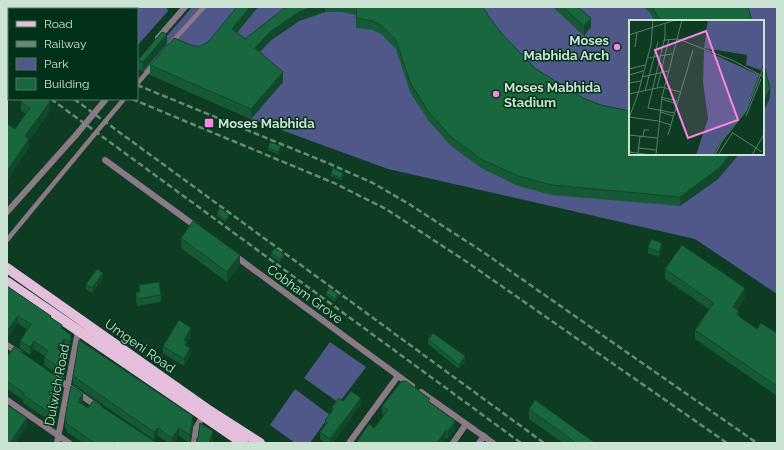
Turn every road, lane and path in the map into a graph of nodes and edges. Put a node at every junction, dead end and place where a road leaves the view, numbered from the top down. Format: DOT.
graph roads {
  1 [pos="185,7"];
  2 [pos="204,7"];
  3 [pos="153,44"];
  4 [pos="165,50"];
  5 [pos="156,61"];
  6 [pos="138,83"];
  7 [pos="105,100"];
  8 [pos="123,100"];
  9 [pos="105,160"];
  10 [pos="7,212"];
  11 [pos="203,232"];
  12 [pos="7,240"];
  13 [pos="228,251"];
  14 [pos="7,268"];
  15 [pos="7,282"];
  16 [pos="78,331"];
  17 [pos="7,345"];
  18 [pos="25,358"];
  19 [pos="50,374"];
  20 [pos="398,376"];
  21 [pos="68,386"];
  22 [pos="7,400"];
  23 [pos="106,412"];
  24 [pos="202,416"];
  25 [pos="466,424"];
  26 [pos="59,436"];
  27 [pos="484,436"];
  28 [pos="57,443"];
  29 [pos="70,443"];
  30 [pos="194,443"];
  31 [pos="243,443"];
  32 [pos="260,443"];
  33 [pos="349,443"];
  34 [pos="453,443"];
  35 [pos="478,443"];
  36 [pos="493,443"];
  1 -- 3 [label="street"];
  2 -- 4 [label="street"];
  5 -- 6 [label="street"];
  7 -- 10 [label="street, bridge"];
  8 -- 12 [label="street, bridge"];
  9 -- 11 [label="street"];
  13 -- 20 [label="street, Cobham Grove"];
  14 -- 32 [label="main road, Umgeni Road"];
  15 -- 16 [label="main road, Umgeni Road"];
  16 -- 21 [label="street, Dulwich Road"];
  16 -- 24 [label="main road, Umgeni Road"];
  17 -- 18 [label="street"];
  19 -- 21 [label="street"];
  20 -- 25 [label="street, Cobham Grove"];
  20 -- 33 [label="street"];
  21 -- 23 [label="street"];
  21 -- 26 [label="street, Dulwich Road"];
  22 -- 26 [label="street"];
  24 -- 30 [label="street"];
  24 -- 31 [label="main road, Umgeni Road"];
  25 -- 27 [label="street, Cobham Grove"];
  25 -- 34 [label="street"];
  26 -- 28 [label="street, Dulwich Road"];
  26 -- 29 [label="street"];
  27 -- 35 [label="street"];
  27 -- 36 [label="street, Cobham Grove"];
}
